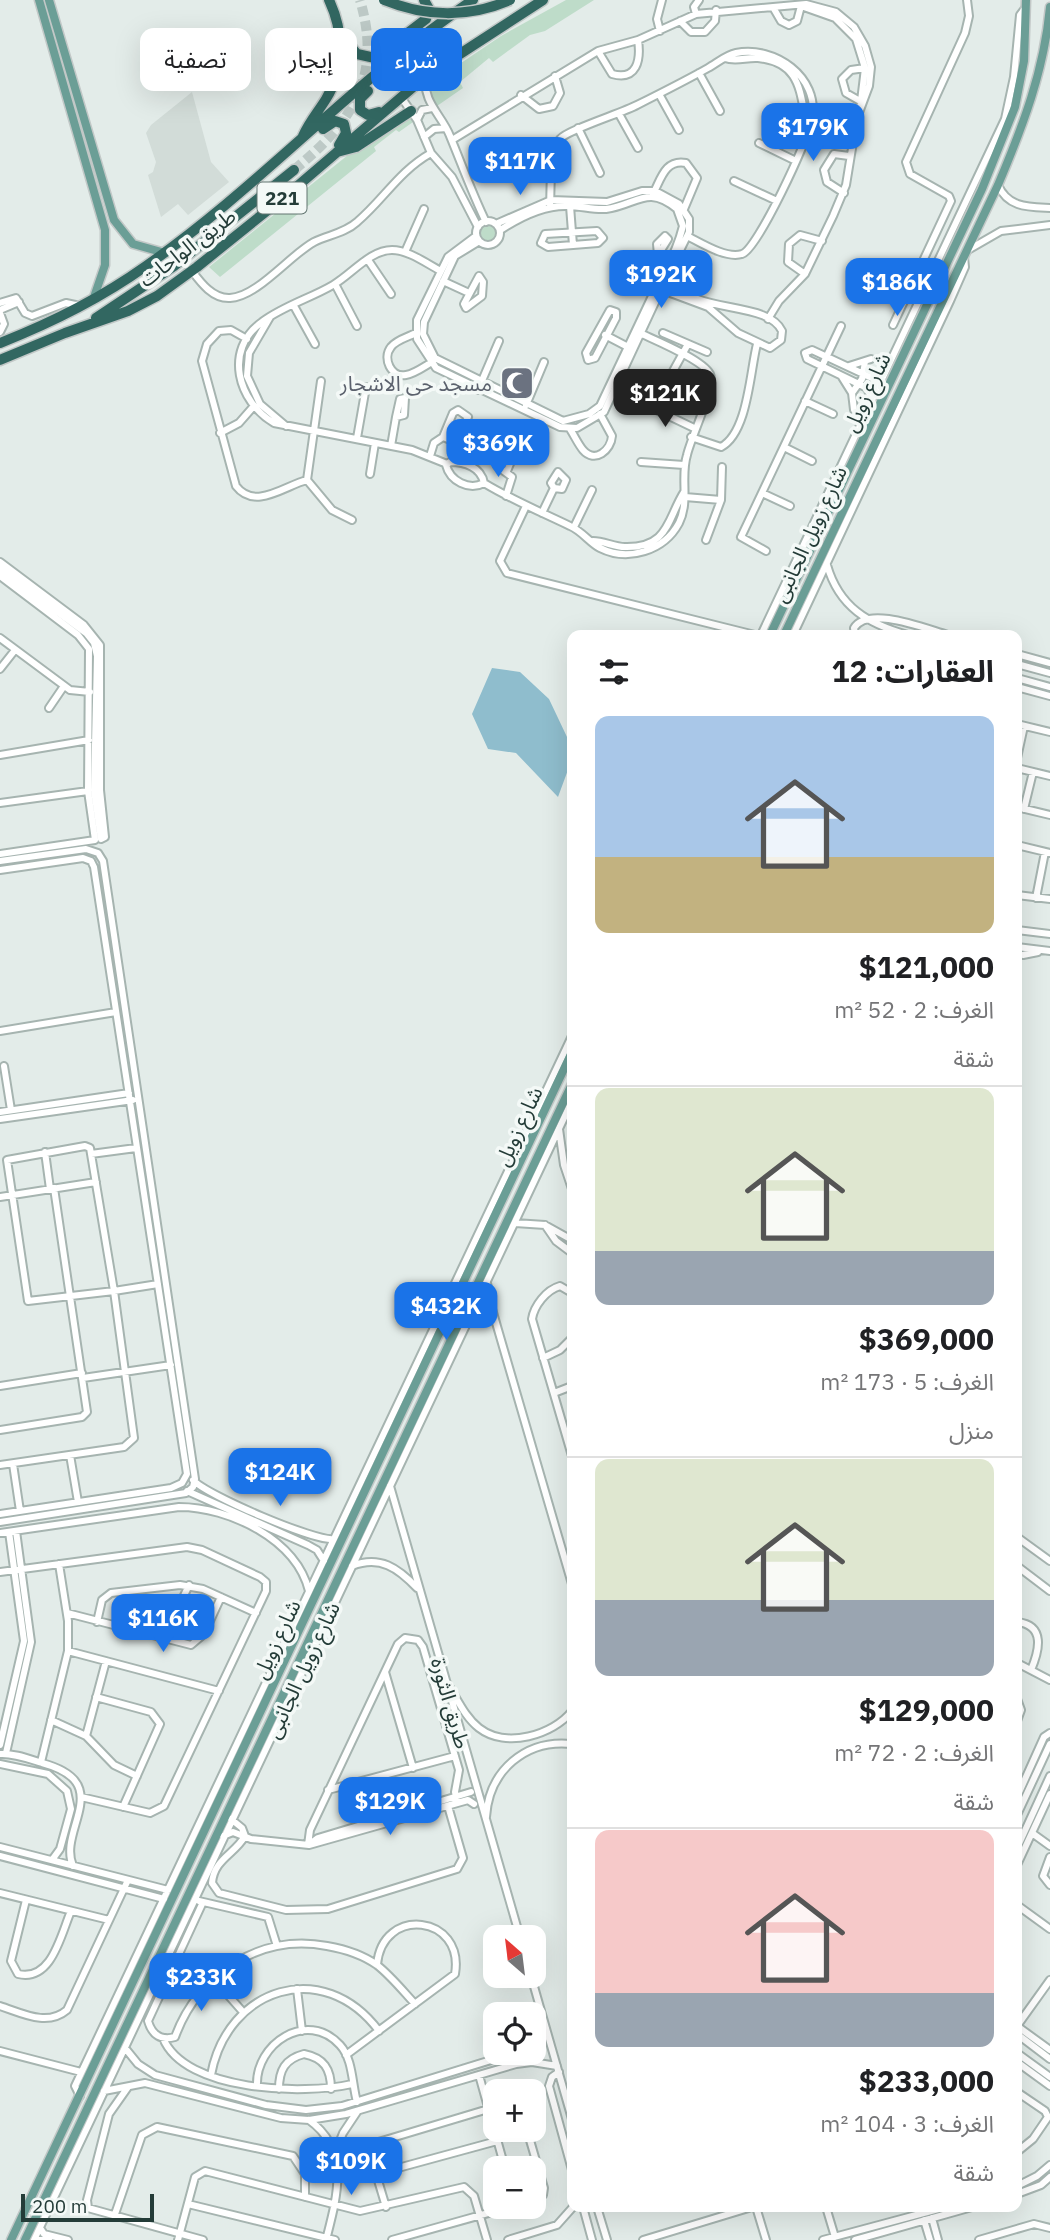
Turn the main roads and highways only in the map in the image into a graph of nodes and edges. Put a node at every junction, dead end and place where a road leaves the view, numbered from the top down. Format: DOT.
graph roads {
  1 [pos="38,0"];
  2 [pos="49,0"];
  3 [pos="329,0"];
  4 [pos="384,0"];
  5 [pos="424,0"];
  6 [pos="473,0"];
  7 [pos="510,0"];
  8 [pos="543,0"];
  9 [pos="1026,3"];
  10 [pos="1050,7"];
  11 [pos="338,28"];
  12 [pos="420,28"];
  13 [pos="429,28"];
  14 [pos="371,81"];
  15 [pos="371,88"];
  16 [pos="329,91"];
  17 [pos="1018,93"];
  18 [pos="1033,97"];
  19 [pos="382,111"];
  20 [pos="414,115"];
  21 [pos="1012,117"];
  22 [pos="1026,121"];
  23 [pos="302,140"];
  24 [pos="337,152"];
  25 [pos="294,170"];
  26 [pos="120,230"];
  27 [pos="106,236"];
  28 [pos="165,253"];
  29 [pos="93,300"];
  30 [pos="81,327"];
  31 [pos="0,343"];
  32 [pos="0,360"];
  33 [pos="832,504"];
  34 [pos="848,508"];
  35 [pos="823,523"];
  36 [pos="834,531"];
  37 [pos="772,630"];
  38 [pos="787,630"];
  39 [pos="567,1065"];
  40 [pos="567,1079"];
  41 [pos="559,1080"];
  42 [pos="567,1100"];
  43 [pos="518,1167"];
  44 [pos="531,1173"];
  45 [pos="446,1321"];
  46 [pos="459,1326"];
  47 [pos="435,1343"];
  48 [pos="448,1349"];
  49 [pos="293,1626"];
  50 [pos="292,1644"];
  51 [pos="157,1912"];
  52 [pos="159,1929"];
  53 [pos="146,1956"];
  54 [pos="158,1960"];
  55 [pos="138,1972"];
  56 [pos="150,1976"];
  57 [pos="11,2240"];
  58 [pos="26,2240"];
  1 -- 27 [label="main road"];
  2 -- 26 [label="main road"];
  3 -- 11 [label="highway"];
  4 -- 7 [label="highway, bridge"];
  5 -- 12 [label="highway"];
  6 -- 13 [label="highway, طريق الواحات / 221"];
  8 -- 19 [label="highway, طريق الواحات / 221"];
  9 -- 17 [label="main road, شارع زويل"];
  10 -- 18 [label="main road, شارع زويل"];
  14 -- 23 [label="highway, طريق الواحات / 221"];
  15 -- 19 [label="highway"];
  16 -- 23 [label="highway"];
  17 -- 18 [label="main road"];
  17 -- 21 [label="main road, شارع زويل"];
  18 -- 22 [label="main road, شارع زويل"];
  19 -- 24 [label="highway, طريق الواحات / 221"];
  20 -- 24 [label="highway"];
  21 -- 22 [label="main road"];
  21 -- 33 [label="main road, شارع زويل"];
  22 -- 34 [label="main road, شارع زويل"];
  23 -- 24 [label="highway"];
  23 -- 28 [label="highway, طريق الواحات / 221"];
  24 -- 30 [label="highway, طريق الواحات / 221"];
  25 -- 30 [label="highway"];
  26 -- 27 [label="main road"];
  26 -- 28 [label="main road"];
  27 -- 29 [label="main road"];
  28 -- 29 [label="highway, طريق الواحات / 221"];
  29 -- 31 [label="highway, طريق الواحات / 221"];
  30 -- 32 [label="highway, طريق الواحات / 221"];
  33 -- 34 [label="main road"];
  33 -- 35 [label="main road, شارع زويل"];
  34 -- 36 [label="main road, شارع زويل"];
  35 -- 36 [label="main road"];
  35 -- 37 [label="main road, شارع زويل"];
  36 -- 38 [label="main road, شارع زويل"];
  39 -- 41 [label="main road, شارع زويل"];
  40 -- 41 [label="main road"];
  41 -- 43 [label="main road, شارع زويل"];
  42 -- 44 [label="main road, شارع زويل"];
  43 -- 44 [label="main road"];
  43 -- 45 [label="main road, شارع زويل"];
  44 -- 46 [label="main road, شارع زويل"];
  45 -- 46 [label="main road"];
  45 -- 47 [label="main road, شارع زويل"];
  46 -- 48 [label="main road, شارع زويل"];
  47 -- 48 [label="main road"];
  47 -- 50 [label="main road, شارع زويل"];
  48 -- 54 [label="main road, شارع زويل"];
  49 -- 50 [label="main road"];
  50 -- 52 [label="main road, شارع زويل"];
  51 -- 52 [label="main road"];
  52 -- 53 [label="main road, شارع زويل"];
  53 -- 54 [label="main road"];
  53 -- 55 [label="main road, شارع زويل"];
  54 -- 56 [label="main road, شارع زويل"];
  55 -- 56 [label="main road"];
  55 -- 57 [label="main road, شارع زويل"];
  56 -- 58 [label="main road, شارع زويل"];
}
